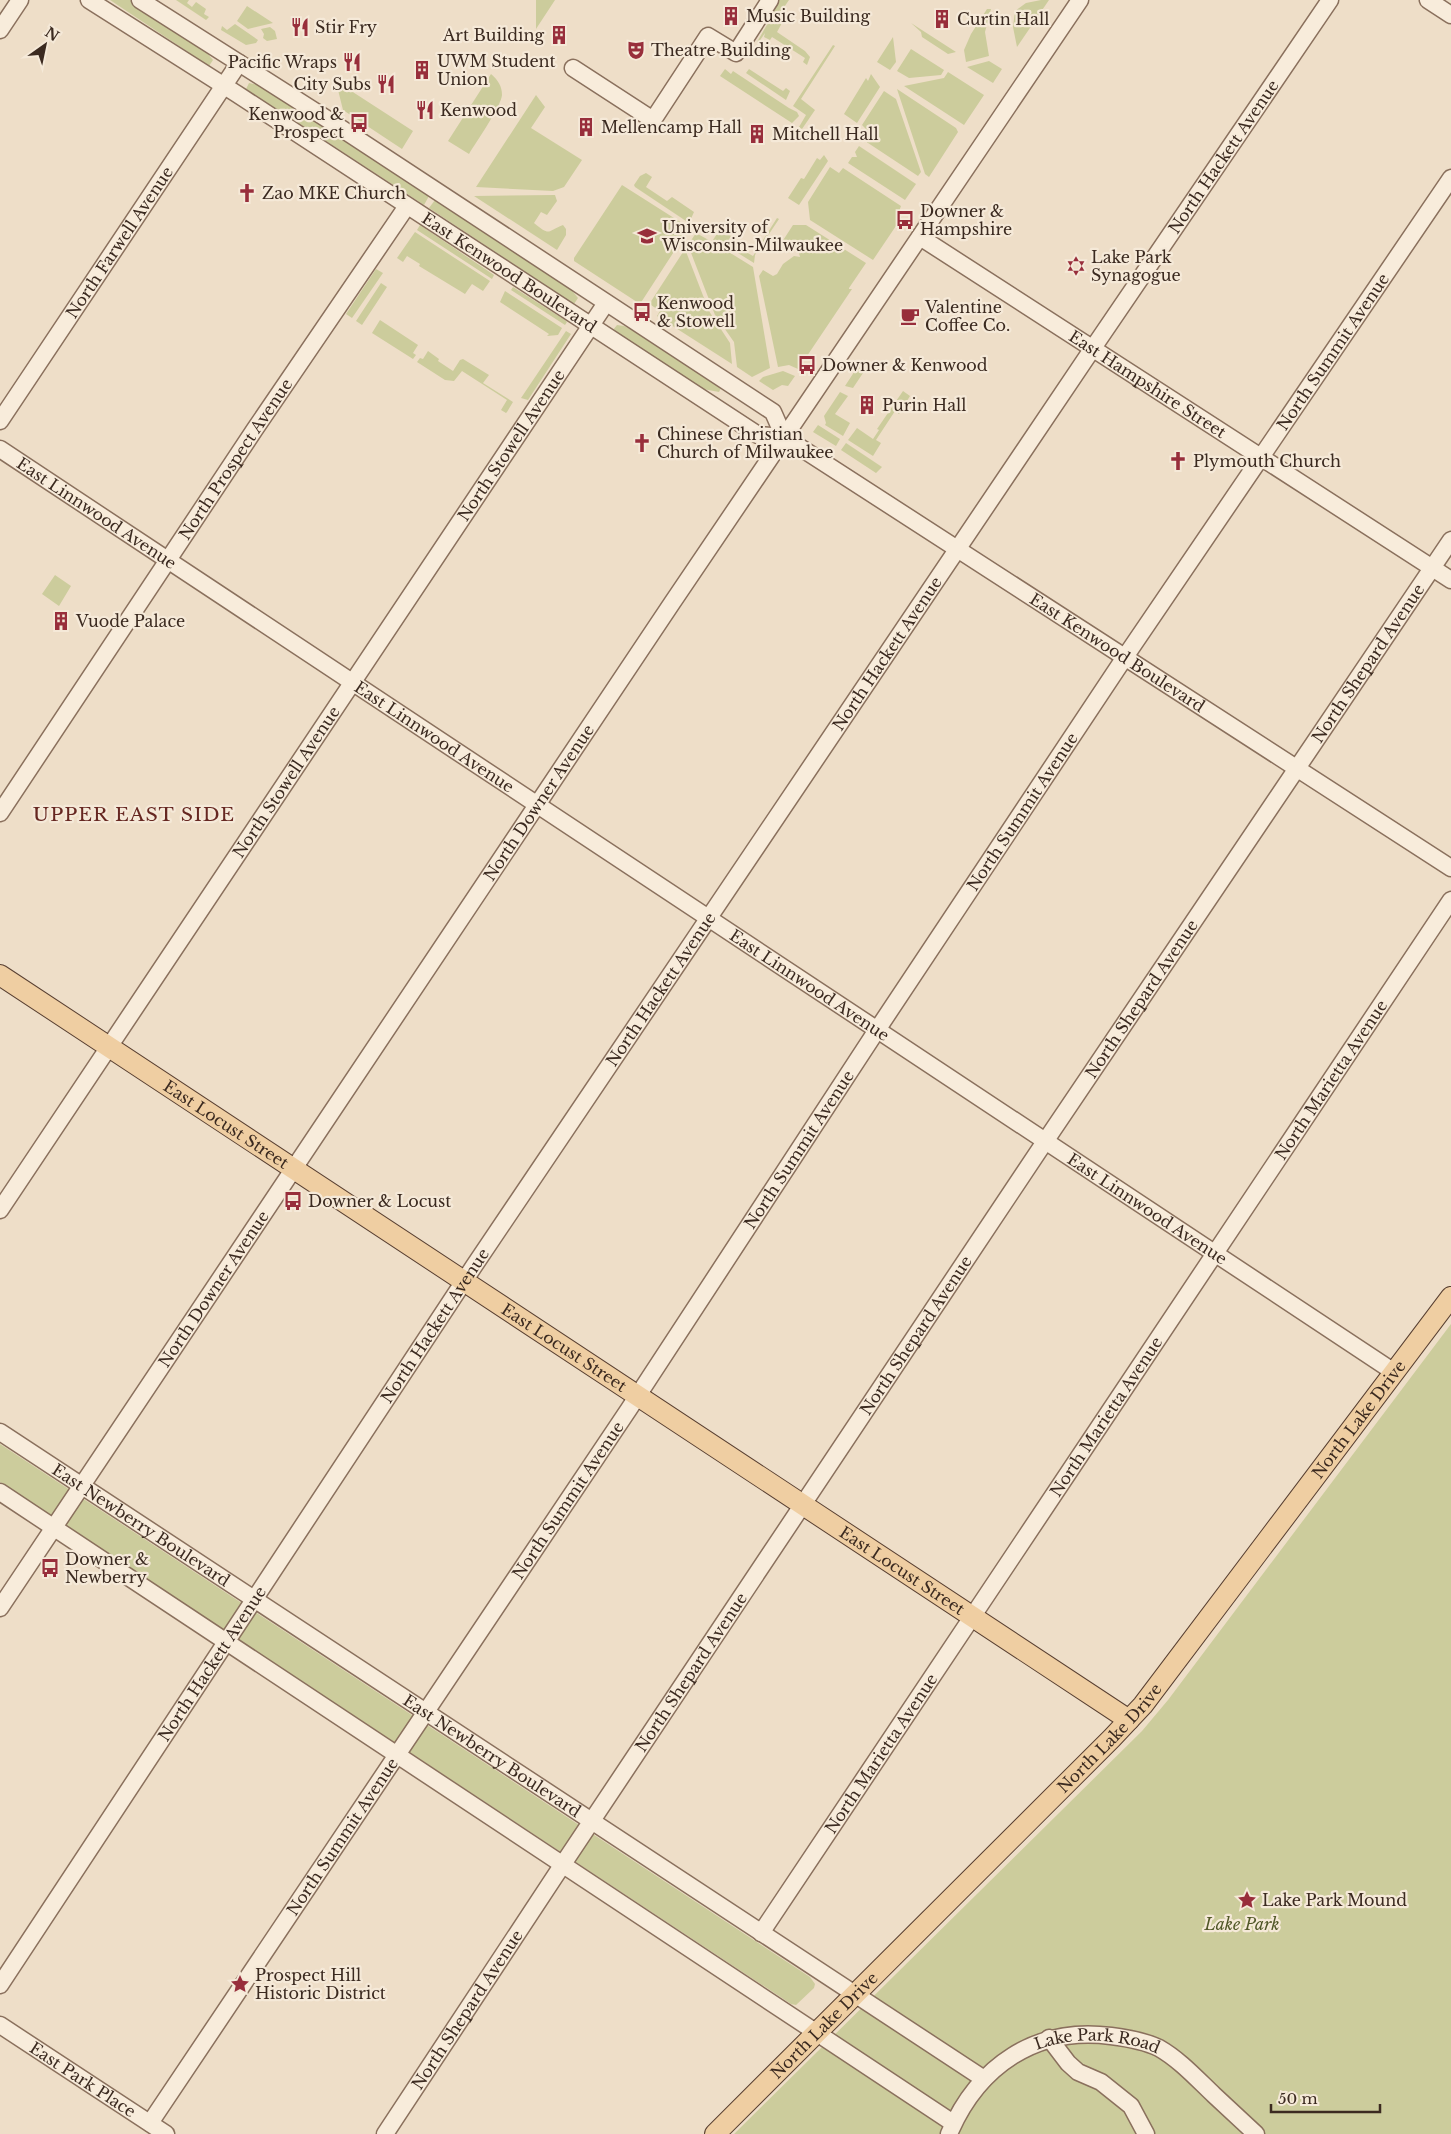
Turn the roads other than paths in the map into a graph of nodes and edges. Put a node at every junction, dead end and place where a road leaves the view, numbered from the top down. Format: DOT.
graph roads {
  1 [pos="20,0"];
  2 [pos="89,0"];
  3 [pos="140,0"];
  4 [pos="770,0"];
  5 [pos="1080,0"];
  6 [pos="1330,0"];
  7 [pos="1428,0"];
  8 [pos="1451,15"];
  9 [pos="0,30"];
  10 [pos="239,63"];
  11 [pos="573,68"];
  12 [pos="224,86"];
  13 [pos="1451,178"];
  14 [pos="407,206"];
  15 [pos="920,237"];
  16 [pos="606,303"];
  17 [pos="590,326"];
  18 [pos="1093,348"];
  19 [pos="0,421"];
  20 [pos="784,436"];
  21 [pos="0,449"];
  22 [pos="1259,457"];
  23 [pos="1451,540"];
  24 [pos="958,549"];
  25 [pos="169,561"];
  26 [pos="1432,568"];
  27 [pos="1451,580"];
  28 [pos="1125,657"];
  29 [pos="352,682"];
  30 [pos="1296,768"];
  31 [pos="537,804"];
  32 [pos="0,813"];
  33 [pos="1451,868"];
  34 [pos="1451,900"];
  35 [pos="708,919"];
  36 [pos="0,975"];
  37 [pos="877,1030"];
  38 [pos="109,1047"];
  39 [pos="1045,1141"];
  40 [pos="295,1170"];
  41 [pos="0,1210"];
  42 [pos="1215,1253"];
  43 [pos="464,1281"];
  44 [pos="1451,1297"];
  45 [pos="1394,1372"];
  46 [pos="637,1396"];
  47 [pos="0,1432"];
  48 [pos="82,1486"];
  49 [pos="0,1492"];
  50 [pos="802,1505"];
  51 [pos="54,1528"];
  52 [pos="254,1599"];
  53 [pos="0,1608"];
  54 [pos="971,1616"];
  55 [pos="226,1642"];
  56 [pos="425,1711"];
  57 [pos="1129,1720"];
  58 [pos="396,1754"];
  59 [pos="591,1821"];
  60 [pos="563,1864"];
  61 [pos="761,1932"];
  62 [pos="0,1985"];
  63 [pos="855,1994"];
  64 [pos="0,2025"];
  65 [pos="817,2032"];
  66 [pos="1049,2038"];
  67 [pos="984,2079"];
  68 [pos="150,2123"];
  69 [pos="951,2128"];
  70 [pos="166,2134"];
  71 [pos="385,2134"];
  72 [pos="715,2134"];
  73 [pos="1146,2134"];
  74 [pos="1256,2134"];
  1 -- 9 [label="street"];
  2 -- 12 [label="street, East Kenwood Boulevard"];
  3 -- 10 [label="street, East Kenwood Boulevard"];
  4 -- 11 [label="street"];
  5 -- 15 [label="street, North Downer Avenue"];
  6 -- 18 [label="street, North Hackett Avenue"];
  7 -- 8 [label="street"];
  10 -- 12 [label="street, North Farwell Avenue"];
  10 -- 16 [label="street, East Kenwood Boulevard"];
  12 -- 14 [label="street, East Kenwood Boulevard"];
  12 -- 19 [label="street, North Farwell Avenue"];
  13 -- 22 [label="street, North Summit Avenue"];
  14 -- 17 [label="street, East Kenwood Boulevard"];
  14 -- 25 [label="street, North Prospect Avenue"];
  15 -- 18 [label="street, East Hampshire Street"];
  15 -- 20 [label="street, North Downer Avenue"];
  16 -- 17 [label="street, North Stowell Avenue"];
  16 -- 20 [label="street, East Kenwood Boulevard"];
  17 -- 20 [label="street, East Kenwood Boulevard"];
  17 -- 29 [label="street, North Stowell Avenue"];
  18 -- 22 [label="street, East Hampshire Street"];
  18 -- 24 [label="street, North Hackett Avenue"];
  20 -- 24 [label="street, East Kenwood Boulevard"];
  20 -- 31 [label="street, North Downer Avenue"];
  21 -- 25 [label="street, East Linnwood Avenue"];
  22 -- 26 [label="street, East Hampshire Street"];
  22 -- 28 [label="street, North Summit Avenue"];
  23 -- 26 [label="street, North Shepard Avenue"];
  24 -- 28 [label="street, East Kenwood Boulevard"];
  24 -- 35 [label="street, North Hackett Avenue"];
  25 -- 29 [label="street, East Linnwood Avenue"];
  25 -- 32 [label="street, North Prospect Avenue"];
  26 -- 27 [label="street, East Hampshire Street"];
  26 -- 30 [label="street, North Shepard Avenue"];
  28 -- 30 [label="street, East Kenwood Boulevard"];
  28 -- 37 [label="street, North Summit Avenue"];
  29 -- 31 [label="street, East Linnwood Avenue"];
  29 -- 38 [label="street, North Stowell Avenue"];
  30 -- 33 [label="street, East Kenwood Boulevard"];
  30 -- 39 [label="street, North Shepard Avenue"];
  31 -- 35 [label="street, East Linnwood Avenue"];
  31 -- 40 [label="street, North Downer Avenue"];
  34 -- 42 [label="street, North Marietta Avenue"];
  35 -- 37 [label="street, East Linnwood Avenue"];
  35 -- 43 [label="street, North Hackett Avenue"];
  36 -- 38 [label="main road, East Locust Street"];
  37 -- 39 [label="street, East Linnwood Avenue"];
  37 -- 46 [label="street, North Summit Avenue"];
  38 -- 40 [label="main road, East Locust Street"];
  38 -- 41 [label="street, North Stowell Avenue"];
  39 -- 42 [label="street, East Linnwood Avenue"];
  39 -- 50 [label="street, North Shepard Avenue"];
  40 -- 43 [label="main road, East Locust Street"];
  40 -- 48 [label="street, North Downer Avenue"];
  42 -- 45 [label="street, East Linnwood Avenue"];
  42 -- 54 [label="street, North Marietta Avenue"];
  43 -- 46 [label="main road, East Locust Street"];
  43 -- 52 [label="street, North Hackett Avenue"];
  44 -- 45 [label="main road, North Lake Drive"];
  45 -- 57 [label="main road, North Lake Drive"];
  46 -- 50 [label="main road, East Locust Street"];
  46 -- 56 [label="street, North Summit Avenue"];
  47 -- 48 [label="street, East Newberry Boulevard"];
  48 -- 51 [label="street, North Downer Avenue"];
  48 -- 52 [label="street, East Newberry Boulevard"];
  49 -- 51 [label="street"];
  50 -- 54 [label="main road, East Locust Street"];
  50 -- 59 [label="street, North Shepard Avenue"];
  51 -- 53 [label="street, North Downer Avenue"];
  51 -- 55 [label="street"];
  52 -- 55 [label="street, North Hackett Avenue"];
  52 -- 56 [label="street, East Newberry Boulevard"];
  54 -- 57 [label="main road, East Locust Street"];
  54 -- 61 [label="street, North Marietta Avenue"];
  55 -- 58 [label="street"];
  55 -- 62 [label="street, North Hackett Avenue"];
  56 -- 58 [label="street, North Summit Avenue"];
  56 -- 59 [label="street, East Newberry Boulevard"];
  57 -- 63 [label="main road, North Lake Drive"];
  58 -- 60 [label="street"];
  58 -- 68 [label="street, North Summit Avenue"];
  59 -- 60 [label="street, North Shepard Avenue"];
  59 -- 61 [label="street, East Newberry Boulevard"];
  60 -- 65 [label="street"];
  60 -- 71 [label="street, North Shepard Avenue"];
  61 -- 63 [label="street, East Newberry Boulevard"];
  63 -- 65 [label="main road, North Lake Drive"];
  63 -- 67 [label="street, East Newberry Boulevard"];
  64 -- 68 [label="street, East Park Place"];
  65 -- 69 [label="street"];
  65 -- 72 [label="main road, North Lake Drive"];
  66 -- 67 [label="street, Lake Park Road"];
  66 -- 73 [label="street"];
  66 -- 74 [label="street, Lake Park Road"];
  67 -- 69 [label="street, Lake Park Road"];
  68 -- 70 [label="street, East Park Place"];
}
